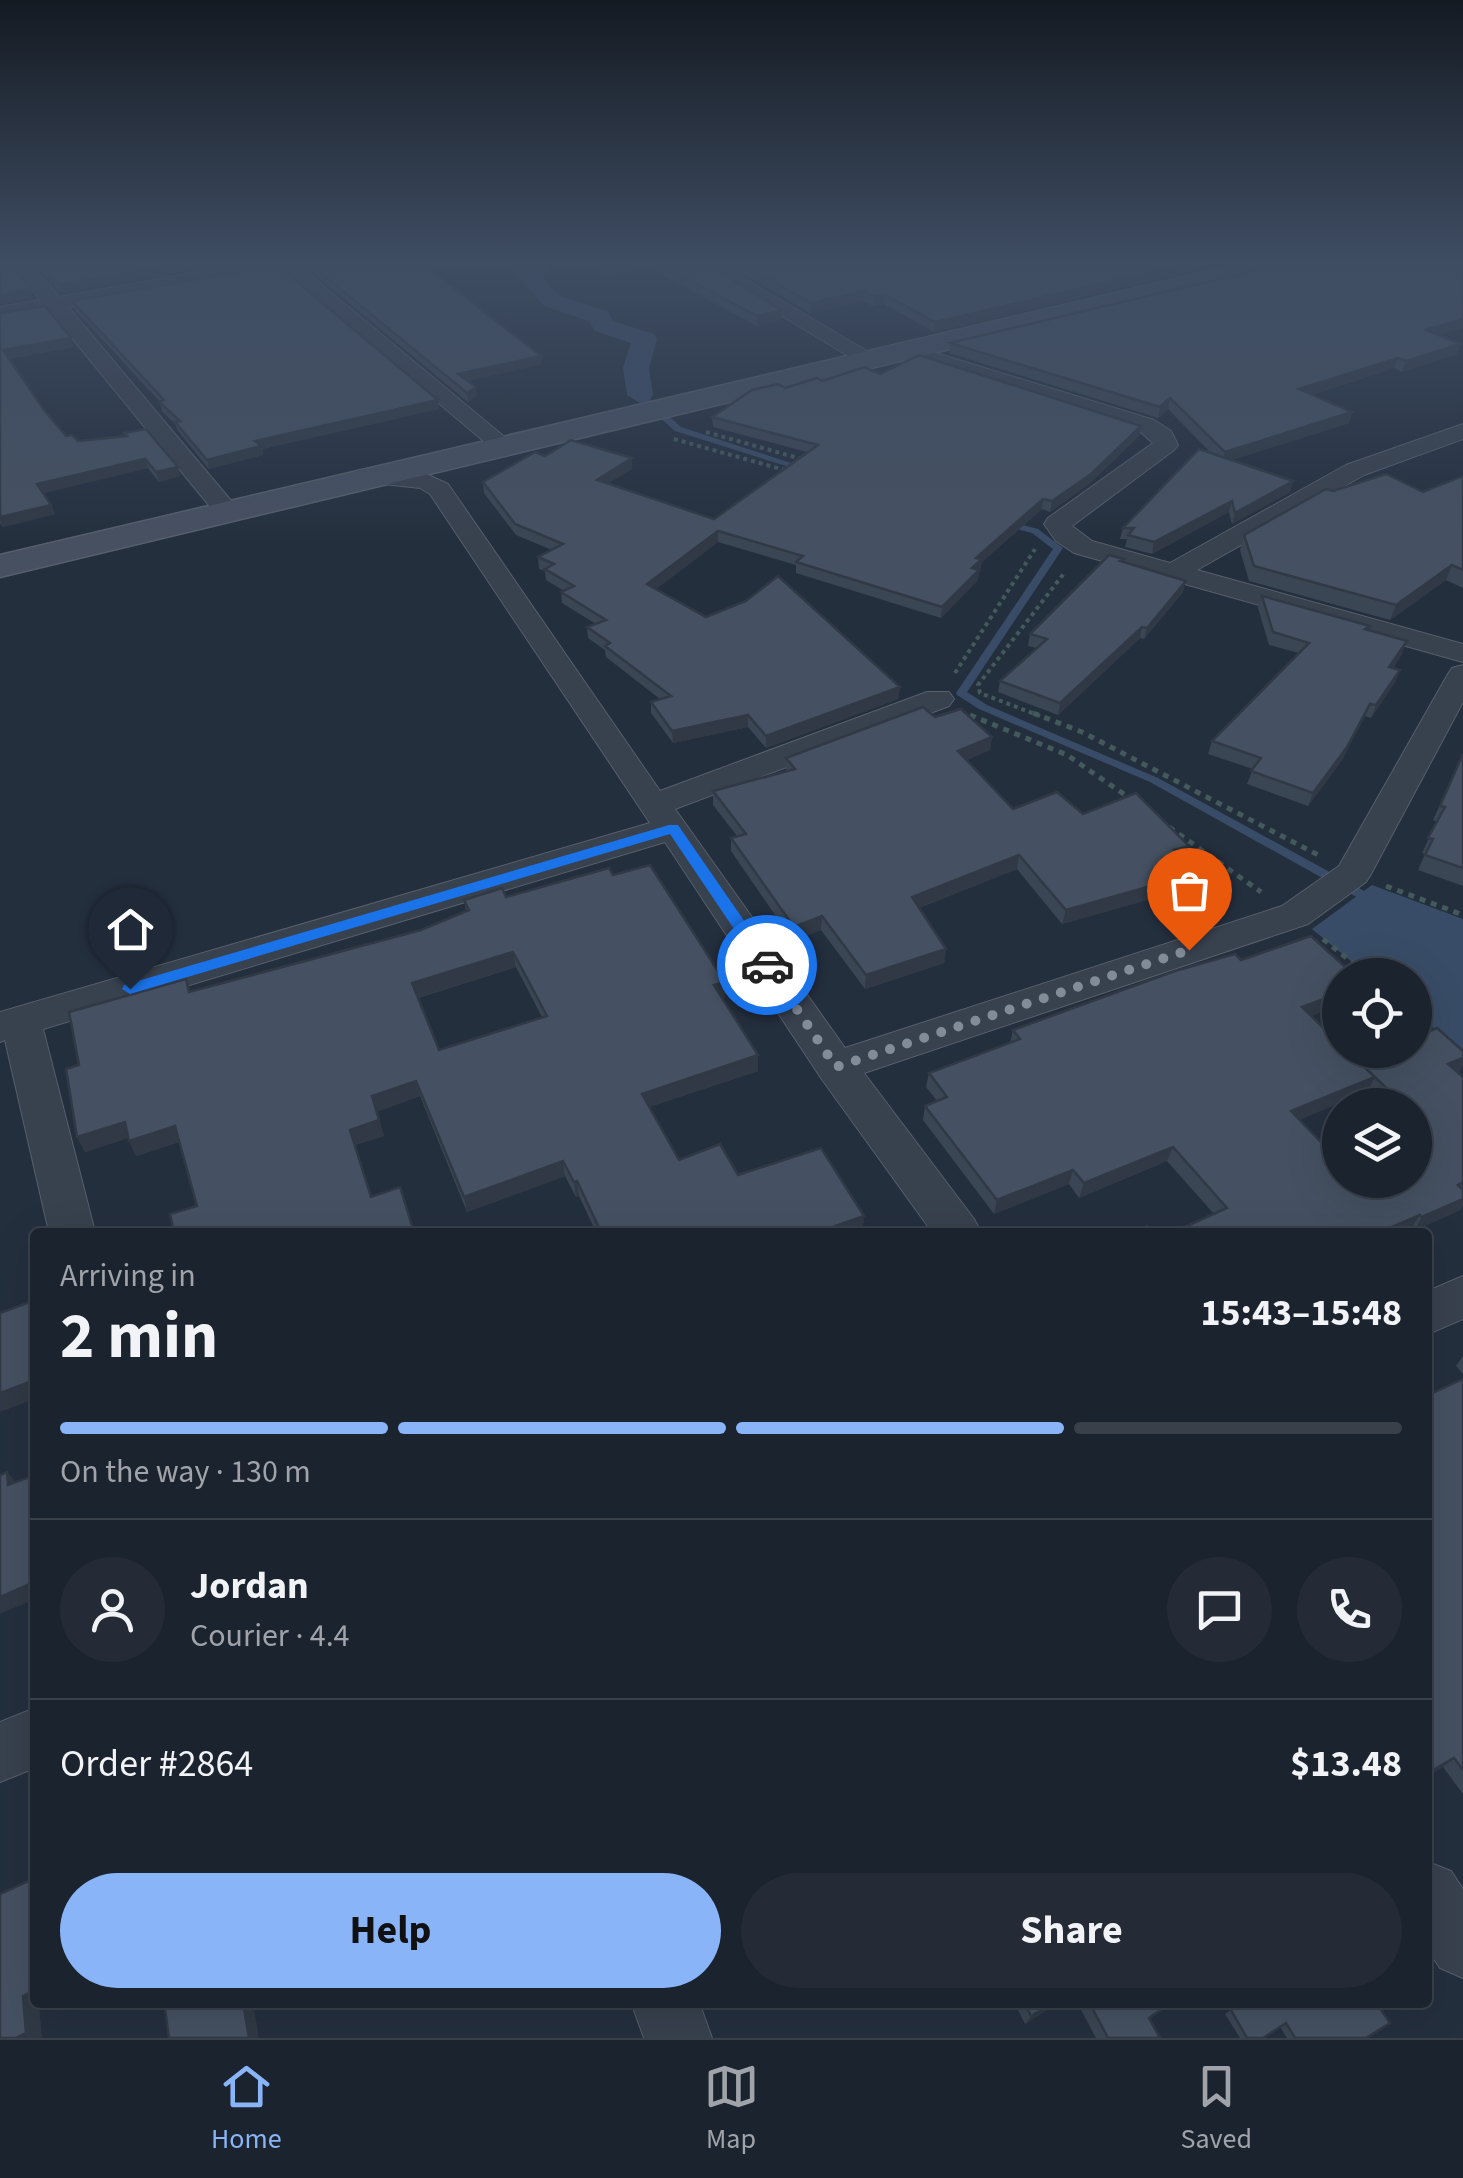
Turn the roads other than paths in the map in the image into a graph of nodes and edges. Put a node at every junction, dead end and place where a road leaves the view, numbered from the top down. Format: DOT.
graph roads {
  1 [pos="96,354"];
  2 [pos="397,354"];
  3 [pos="861,354"];
  4 [pos="900,354"];
  5 [pos="917,354"];
  6 [pos="871,360"];
  7 [pos="1463,431"];
  8 [pos="501,444"];
  9 [pos="459,454"];
  10 [pos="366,476"];
  11 [pos="439,489"];
  12 [pos="226,509"];
  13 [pos="0,566"];
  14 [pos="1176,571"];
  15 [pos="1463,653"];
  16 [pos="1463,674"];
  17 [pos="938,699"];
  18 [pos="663,817"];
  19 [pos="10,1024"];
  20 [pos="836,1067"];
  21 [pos="71,1228"];
  22 [pos="955,1228"];
  23 [pos="1463,1297"];
  24 [pos="1432,1311"];
  25 [pos="30,1740"];
  26 [pos="0,1752"];
  27 [pos="1432,1900"];
  28 [pos="1463,1945"];
  29 [pos="668,2008"];
  30 [pos="678,2038"];
  1 -- 12 [label="street"];
  2 -- 8 [label="street"];
  3 -- 6 [label="street"];
  4 -- 6 [label="street"];
  5 -- 14 [label="street"];
  6 -- 8 [label="street"];
  7 -- 14 [label="street"];
  8 -- 9 [label="street"];
  9 -- 10 [label="street"];
  9 -- 11 [label="street"];
  10 -- 11 [label="street"];
  10 -- 12 [label="street"];
  11 -- 18 [label="street"];
  12 -- 13 [label="street"];
  14 -- 15 [label="street"];
  16 -- 20 [label="street"];
  17 -- 18 [label="street"];
  18 -- 19 [label="street"];
  18 -- 20 [label="street"];
  19 -- 21 [label="street"];
  20 -- 22 [label="street"];
  23 -- 24 [label="street"];
  25 -- 26 [label="street"];
  27 -- 28 [label="street"];
  29 -- 30 [label="street"];
}
